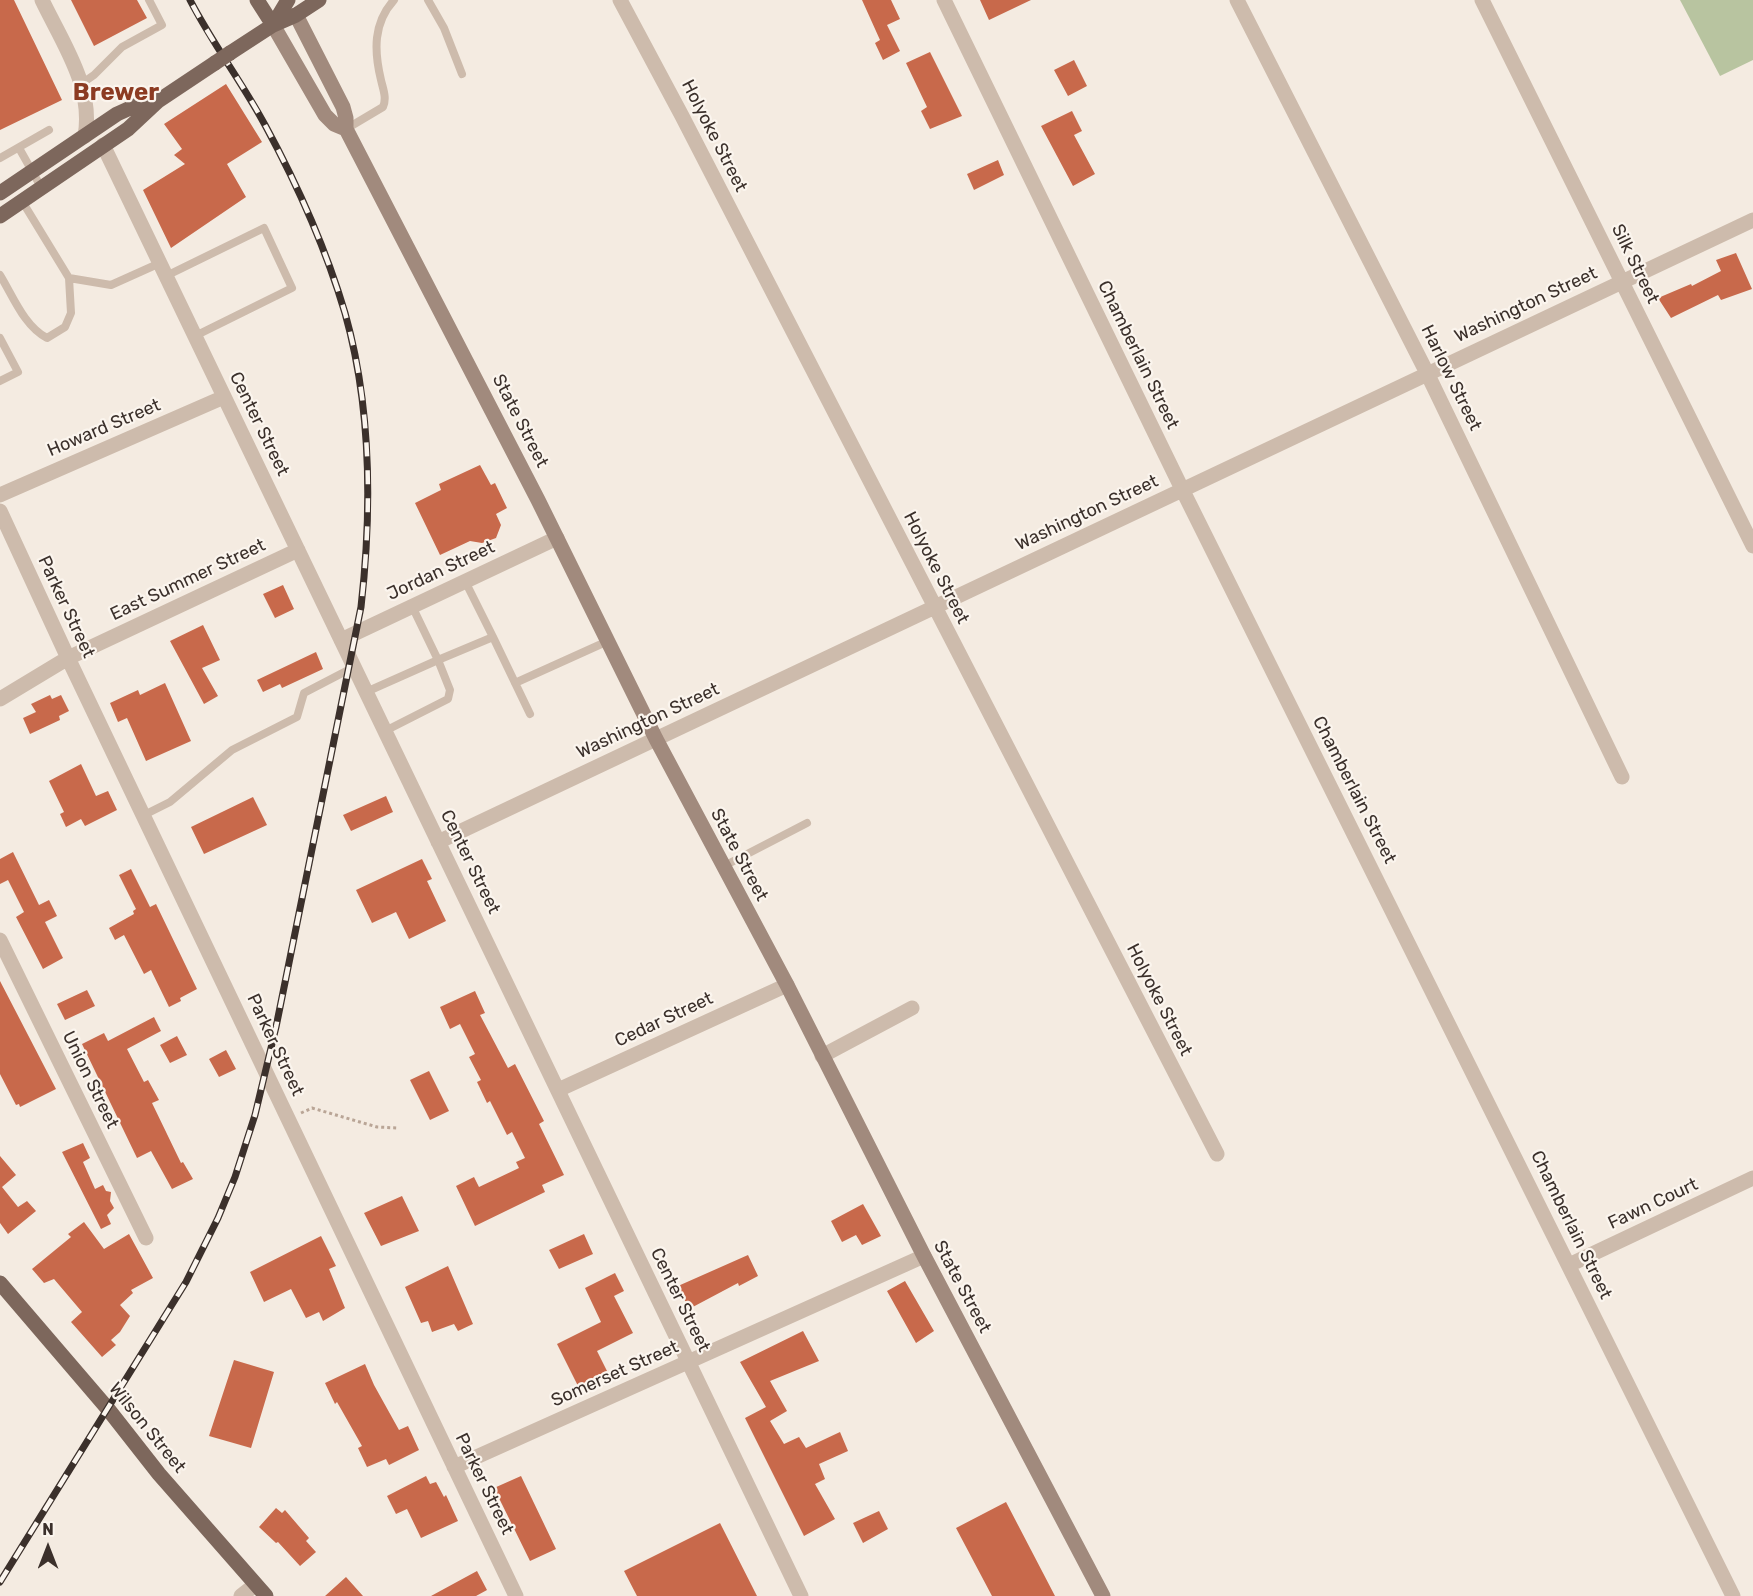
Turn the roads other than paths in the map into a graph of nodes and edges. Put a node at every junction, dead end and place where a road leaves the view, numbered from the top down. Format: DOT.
graph roads {
  1 [pos="42,0"];
  2 [pos="149,0"];
  3 [pos="257,0"];
  4 [pos="288,0"];
  5 [pos="319,0"];
  6 [pos="394,0"];
  7 [pos="428,0"];
  8 [pos="620,0"];
  9 [pos="944,0"];
  10 [pos="1237,0"];
  11 [pos="1482,0"];
  12 [pos="296,15"];
  13 [pos="273,25"];
  14 [pos="462,74"];
  15 [pos="81,84"];
  16 [pos="158,101"];
  17 [pos="346,129"];
  18 [pos="49,130"];
  19 [pos="85,136"];
  20 [pos="103,145"];
  21 [pos="19,148"];
  22 [pos="0,158"];
  23 [pos="32,171"];
  24 [pos="41,188"];
  25 [pos="0,193"];
  26 [pos="22,201"];
  27 [pos="0,216"];
  28 [pos="1753,220"];
  29 [pos="163,270"];
  30 [pos="0,275"];
  31 [pos="69,278"];
  32 [pos="1621,281"];
  33 [pos="195,336"];
  34 [pos="0,338"];
  35 [pos="1427,373"];
  36 [pos="0,381"];
  37 [pos="224,397"];
  38 [pos="1182,489"];
  39 [pos="0,495"];
  40 [pos="0,511"];
  41 [pos="557,538"];
  42 [pos="1752,540"];
  43 [pos="298,550"];
  44 [pos="465,581"];
  45 [pos="412,606"];
  46 [pos="933,607"];
  47 [pos="493,637"];
  48 [pos="341,640"];
  49 [pos="608,641"];
  50 [pos="68,658"];
  51 [pos="438,660"];
  52 [pos="354,667"];
  53 [pos="515,683"];
  54 [pos="366,692"];
  55 [pos="0,699"];
  56 [pos="530,714"];
  57 [pos="385,731"];
  58 [pos="656,739"];
  59 [pos="1622,777"];
  60 [pos="144,815"];
  61 [pos="807,823"];
  62 [pos="438,842"];
  63 [pos="724,866"];
  64 [pos="0,940"];
  65 [pos="787,985"];
  66 [pos="912,1008"];
  67 [pos="822,1056"];
  68 [pos="558,1090"];
  69 [pos="1216,1154"];
  70 [pos="1753,1178"];
  71 [pos="146,1238"];
  72 [pos="924,1256"];
  73 [pos="1569,1264"];
  74 [pos="0,1283"];
  75 [pos="688,1362"];
  76 [pos="454,1467"];
  77 [pos="260,1590"];
  78 [pos="241,1596"];
  79 [pos="516,1596"];
  80 [pos="801,1596"];
  81 [pos="1103,1596"];
  82 [pos="1732,1596"];
  1 -- 15 [label="street"];
  2 -- 15 [label="lane"];
  3 -- 13 [label="main road, State Street"];
  4 -- 12 [label="main road, State Street"];
  4 -- 13 [label="main road"];
  5 -- 12 [label="main road"];
  6 -- 17 [label="lane"];
  7 -- 14 [label="lane"];
  8 -- 46 [label="street, Holyoke Street"];
  9 -- 38 [label="street, Chamberlain Street"];
  10 -- 35 [label="street, Harlow Street"];
  11 -- 32 [label="street, Silk Street"];
  12 -- 13 [label="main road"];
  12 -- 17 [label="main road, State Street"];
  13 -- 16 [label="main road, bridge"];
  13 -- 17 [label="main road, State Street"];
  15 -- 19 [label="street"];
  16 -- 19 [label="main road"];
  16 -- 20 [label="main road"];
  17 -- 41 [label="main road, State Street"];
  18 -- 21 [label="lane"];
  19 -- 23 [label="main road"];
  20 -- 24 [label="main road"];
  20 -- 29 [label="street, Center Street"];
  21 -- 22 [label="lane"];
  21 -- 23 [label="lane"];
  23 -- 24 [label="lane"];
  23 -- 25 [label="main road"];
  24 -- 26 [label="main road"];
  26 -- 27 [label="main road"];
  26 -- 31 [label="lane"];
  28 -- 32 [label="street, Washington Street"];
  29 -- 31 [label="lane"];
  29 -- 33 [label="street, Center Street"];
  29 -- 33 [label="lane"];
  30 -- 31 [label="lane"];
  32 -- 35 [label="street, Washington Street"];
  32 -- 42 [label="street, Silk Street"];
  33 -- 37 [label="street, Center Street"];
  34 -- 36 [label="lane"];
  35 -- 38 [label="street, Washington Street"];
  35 -- 59 [label="street, Harlow Street"];
  37 -- 39 [label="street, Howard Street"];
  37 -- 43 [label="street, Center Street"];
  38 -- 46 [label="street, Washington Street"];
  38 -- 73 [label="street, Chamberlain Street"];
  40 -- 50 [label="street, Parker Street"];
  41 -- 44 [label="street, Jordan Street"];
  41 -- 49 [label="main road, State Street"];
  43 -- 48 [label="street, Center Street"];
  43 -- 50 [label="street, East Summer Street"];
  44 -- 45 [label="street, Jordan Street"];
  44 -- 47 [label="lane"];
  45 -- 48 [label="street, Jordan Street"];
  45 -- 51 [label="lane"];
  46 -- 58 [label="street, Washington Street"];
  46 -- 69 [label="street, Holyoke Street"];
  47 -- 51 [label="lane"];
  47 -- 53 [label="lane"];
  48 -- 52 [label="street, Center Street"];
  49 -- 53 [label="lane"];
  49 -- 58 [label="main road, State Street"];
  50 -- 55 [label="street, East Summer Street"];
  50 -- 60 [label="street, Parker Street"];
  51 -- 54 [label="lane"];
  51 -- 57 [label="lane"];
  52 -- 54 [label="street, Center Street"];
  52 -- 60 [label="lane"];
  53 -- 56 [label="lane"];
  54 -- 57 [label="street, Center Street"];
  57 -- 62 [label="street, Center Street"];
  58 -- 62 [label="street, Washington Street"];
  58 -- 63 [label="main road, State Street"];
  60 -- 76 [label="street, Parker Street"];
  61 -- 63 [label="lane"];
  62 -- 68 [label="street, Center Street"];
  63 -- 65 [label="main road, State Street"];
  64 -- 71 [label="street, Union Street"];
  65 -- 67 [label="main road, State Street"];
  65 -- 68 [label="street, Cedar Street"];
  66 -- 67 [label="street"];
  67 -- 72 [label="main road, State Street"];
  68 -- 75 [label="street, Center Street"];
  70 -- 73 [label="street, Fawn Court"];
  72 -- 75 [label="street, Somerset Street"];
  72 -- 81 [label="main road, State Street"];
  73 -- 82 [label="street, Chamberlain Street"];
  74 -- 77 [label="main road, Wilson Street"];
  75 -- 76 [label="street, Somerset Street"];
  75 -- 80 [label="street, Center Street"];
  76 -- 79 [label="street, Parker Street"];
  77 -- 78 [label="street"];
}
